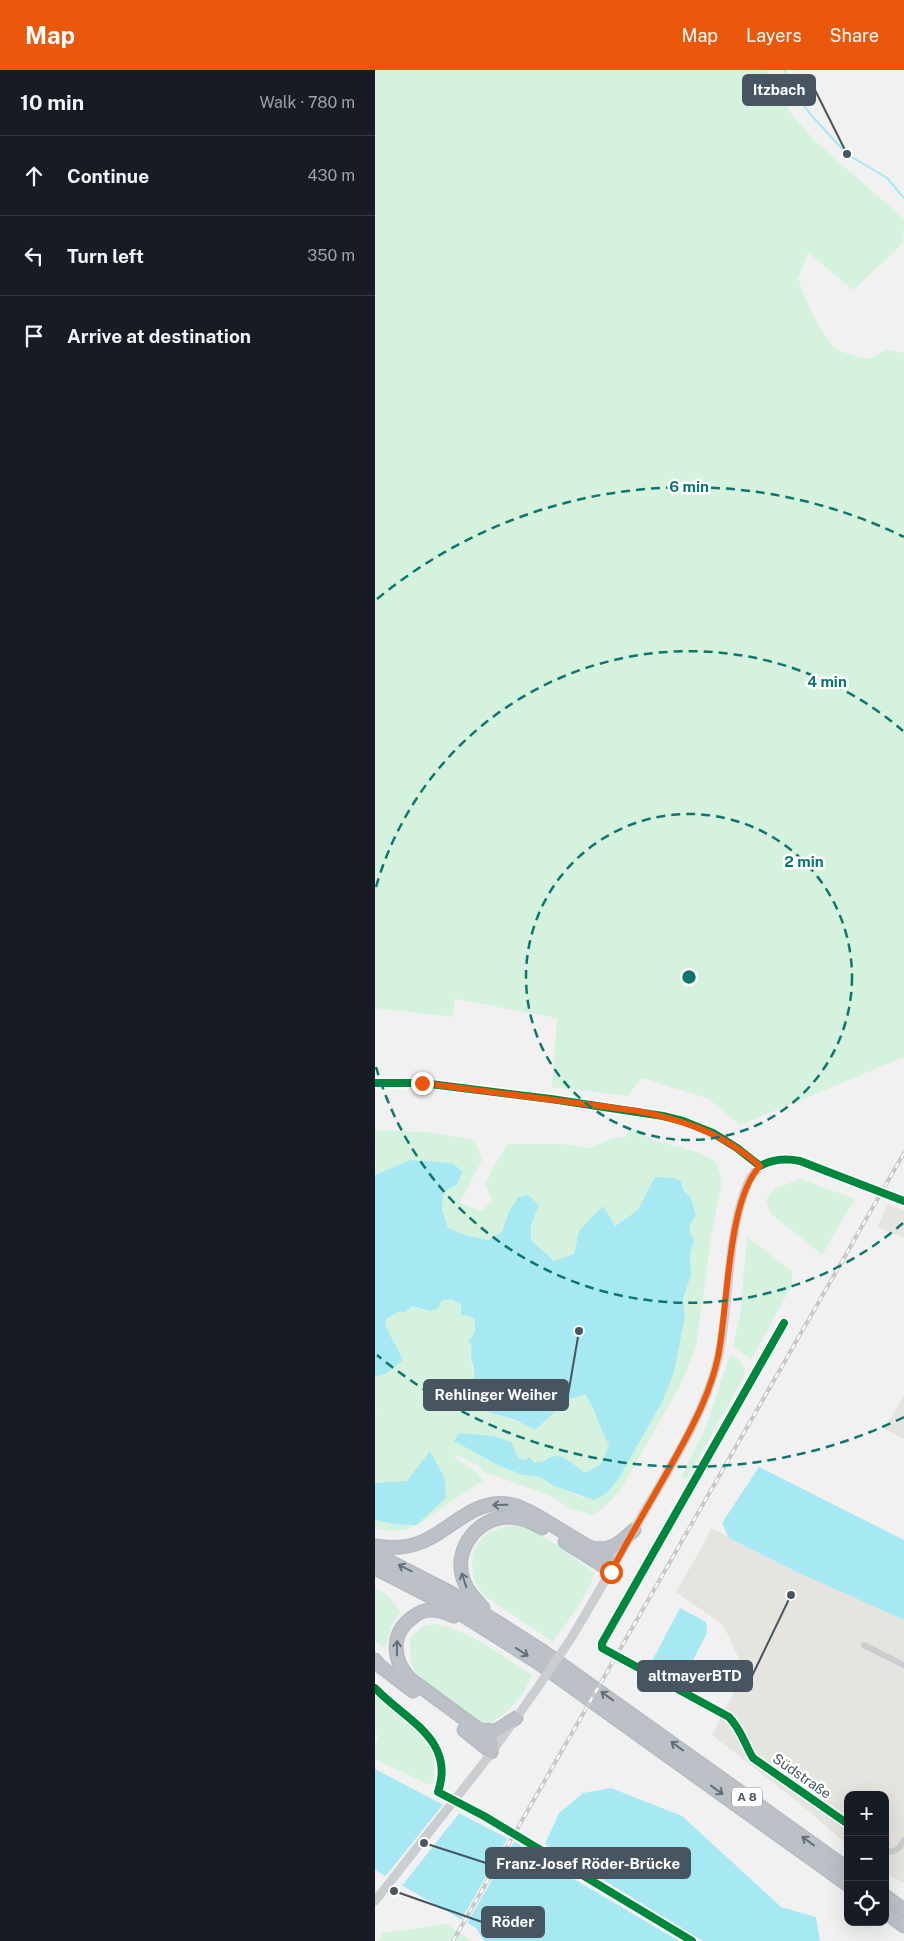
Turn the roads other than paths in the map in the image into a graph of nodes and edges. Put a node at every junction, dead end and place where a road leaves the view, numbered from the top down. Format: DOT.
graph roads {
  1 [pos="375,1083"];
  2 [pos="760,1166"];
  3 [pos="888,1195"];
  4 [pos="904,1196"];
  5 [pos="904,1201"];
  6 [pos="784,1323"];
  7 [pos="634,1530"];
  8 [pos="375,1546"];
  9 [pos="590,1547"];
  10 [pos="375,1554"];
  11 [pos="375,1568"];
  12 [pos="611,1572"];
  13 [pos="493,1618"];
  14 [pos="481,1626"];
  15 [pos="864,1645"];
  16 [pos="611,1655"];
  17 [pos="619,1659"];
  18 [pos="375,1660"];
  19 [pos="904,1665"];
  20 [pos="516,1718"];
  21 [pos="476,1729"];
  22 [pos="491,1752"];
  23 [pos="844,1821"];
  24 [pos="904,1840"];
  25 [pos="889,1851"];
  26 [pos="844,1866"];
  27 [pos="844,1882"];
  28 [pos="889,1899"];
  29 [pos="375,1901"];
  30 [pos="904,1910"];
  31 [pos="889,1915"];
  32 [pos="904,1926"];
  1 -- 2 [label="main road"];
  2 -- 3 [label="main road"];
  2 -- 7 [label="main road"];
  3 -- 4 [label="main road"];
  3 -- 5 [label="main road"];
  6 -- 16 [label="street"];
  7 -- 9 [label="highway"];
  7 -- 12 [label="main road"];
  9 -- 8 [label="highway, one-way"];
  9 -- 12 [label="highway"];
  13 -- 10 [label="highway, A 8, one-way"];
  11 -- 14 [label="highway, A 8"];
  13 -- 12 [label="highway, one-way"];
  12 -- 20 [label="main road, bridge"];
  26 -- 13 [label="highway, A 8, one-way"];
  21 -- 14 [label="highway, one-way"];
  14 -- 27 [label="highway, A 8, one-way"];
  15 -- 19 [label="street"];
  17 -- 23 [label="street, Südstraße"];
  18 -- 22 [label="highway"];
  20 -- 21 [label="highway"];
  20 -- 22 [label="main road"];
  21 -- 22 [label="highway"];
  22 -- 29 [label="main road"];
  24 -- 25 [label="street"];
  28 -- 30 [label="highway"];
  31 -- 32 [label="highway"];
}
